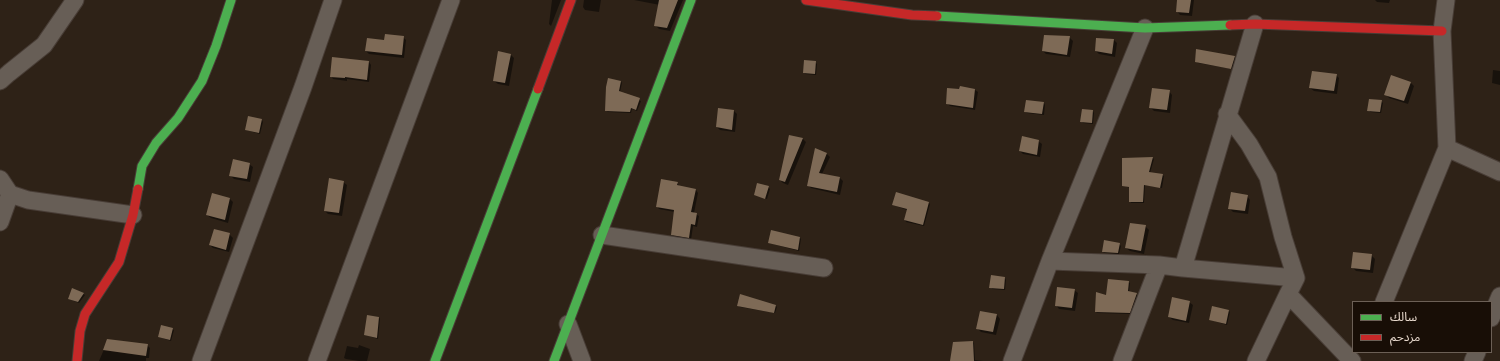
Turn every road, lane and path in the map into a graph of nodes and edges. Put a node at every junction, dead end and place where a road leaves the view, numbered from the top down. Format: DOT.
graph roads {
  1 [pos="75,0"];
  2 [pos="230,0"];
  3 [pos="333,0"];
  4 [pos="451,0"];
  5 [pos="571,0"];
  6 [pos="691,0"];
  7 [pos="806,0"];
  8 [pos="1446,0"];
  9 [pos="1255,24"];
  10 [pos="1145,28"];
  11 [pos="1442,31"];
  12 [pos="0,81"];
  13 [pos="1227,114"];
  14 [pos="1447,148"];
  15 [pos="1500,172"];
  16 [pos="0,179"];
  17 [pos="10,194"];
  18 [pos="133,215"];
  19 [pos="0,222"];
  20 [pos="602,235"];
  21 [pos="1050,262"];
  22 [pos="1159,264"];
  23 [pos="824,268"];
  24 [pos="1183,268"];
  25 [pos="1296,278"];
  26 [pos="1288,294"];
  27 [pos="1500,296"];
  28 [pos="1384,301"];
  29 [pos="1492,316"];
  30 [pos="568,324"];
  31 [pos="77,361"];
  32 [pos="201,361"];
  33 [pos="317,361"];
  34 [pos="435,361"];
  35 [pos="554,361"];
  36 [pos="582,361"];
  37 [pos="1012,361"];
  38 [pos="1122,361"];
  39 [pos="1256,361"];
  40 [pos="1352,361"];
  1 -- 12 [label="street"];
  2 -- 18 [label="street"];
  3 -- 32 [label="street"];
  4 -- 33 [label="street"];
  5 -- 34 [label="street"];
  6 -- 20 [label="street"];
  7 -- 10 [label="street"];
  8 -- 11 [label="street"];
  9 -- 10 [label="street"];
  9 -- 11 [label="street"];
  9 -- 13 [label="street"];
  10 -- 21 [label="street"];
  11 -- 14 [label="street"];
  13 -- 24 [label="street"];
  13 -- 25 [label="street"];
  14 -- 15 [label="street"];
  14 -- 28 [label="street"];
  16 -- 17 [label="street"];
  17 -- 18 [label="street"];
  17 -- 19 [label="street"];
  18 -- 31 [label="street"];
  20 -- 23 [label="street"];
  20 -- 30 [label="street"];
  21 -- 22 [label="street"];
  21 -- 37 [label="street"];
  22 -- 24 [label="street"];
  22 -- 38 [label="street"];
  24 -- 25 [label="street"];
  25 -- 26 [label="street"];
  26 -- 39 [label="street"];
  26 -- 40 [label="street"];
  27 -- 29 [label="street"];
  30 -- 35 [label="street"];
  30 -- 36 [label="street"];
}
